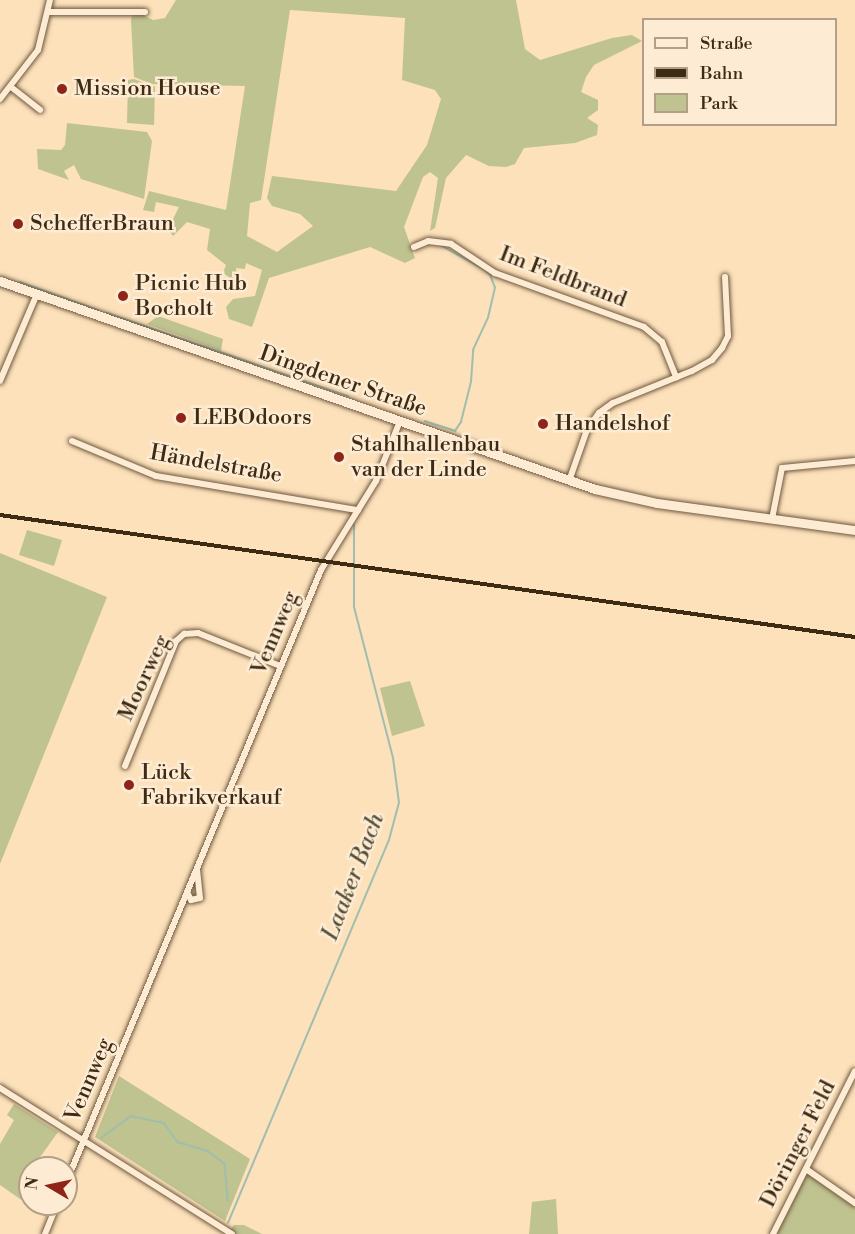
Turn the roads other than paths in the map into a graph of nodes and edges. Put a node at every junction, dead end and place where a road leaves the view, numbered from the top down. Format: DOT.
graph roads {
  1 [pos="50,0"];
  2 [pos="49,12"];
  3 [pos="145,12"];
  4 [pos="11,87"];
  5 [pos="0,99"];
  6 [pos="40,110"];
  7 [pos="414,248"];
  8 [pos="725,277"];
  9 [pos="0,281"];
  10 [pos="37,294"];
  11 [pos="676,377"];
  12 [pos="0,381"];
  13 [pos="400,421"];
  14 [pos="72,441"];
  15 [pos="855,461"];
  16 [pos="569,480"];
  17 [pos="358,510"];
  18 [pos="772,519"];
  19 [pos="855,530"];
  20 [pos="280,666"];
  21 [pos="124,765"];
  22 [pos="198,866"];
  23 [pos="187,892"];
  24 [pos="855,1071"];
  25 [pos="0,1088"];
  26 [pos="83,1142"];
  27 [pos="77,1156"];
  28 [pos="806,1169"];
  29 [pos="855,1203"];
  30 [pos="52,1216"];
  31 [pos="45,1234"];
  32 [pos="232,1234"];
  33 [pos="773,1234"];
  1 -- 2 [label="street"];
  2 -- 3 [label="street"];
  2 -- 4 [label="street"];
  4 -- 5 [label="street"];
  4 -- 6 [label="street"];
  7 -- 11 [label="street, Im Feldbrand"];
  8 -- 11 [label="street"];
  9 -- 10 [label="main road, Dingdener Straße"];
  10 -- 12 [label="street"];
  10 -- 13 [label="main road, Dingdener Straße"];
  11 -- 16 [label="street"];
  13 -- 16 [label="main road, Dingdener Straße"];
  13 -- 17 [label="street, Vennweg"];
  14 -- 17 [label="street, Händelstraße"];
  15 -- 18 [label="street"];
  16 -- 18 [label="main road, Dingdener Straße"];
  17 -- 20 [label="street, Vennweg"];
  18 -- 19 [label="main road, Dingdener Straße"];
  20 -- 21 [label="street, Moorweg"];
  20 -- 22 [label="street, Vennweg"];
  22 -- 23 [label="street, Vennweg"];
  22 -- 23 [label="street, Vennweg"];
  23 -- 26 [label="street, Vennweg"];
  24 -- 28 [label="street, Döringer Feld"];
  25 -- 26 [label="street"];
  26 -- 27 [label="street, Vennweg"];
  26 -- 32 [label="street"];
  28 -- 29 [label="street"];
  28 -- 33 [label="street, Döringer Feld"];
  30 -- 31 [label="street"];
}
